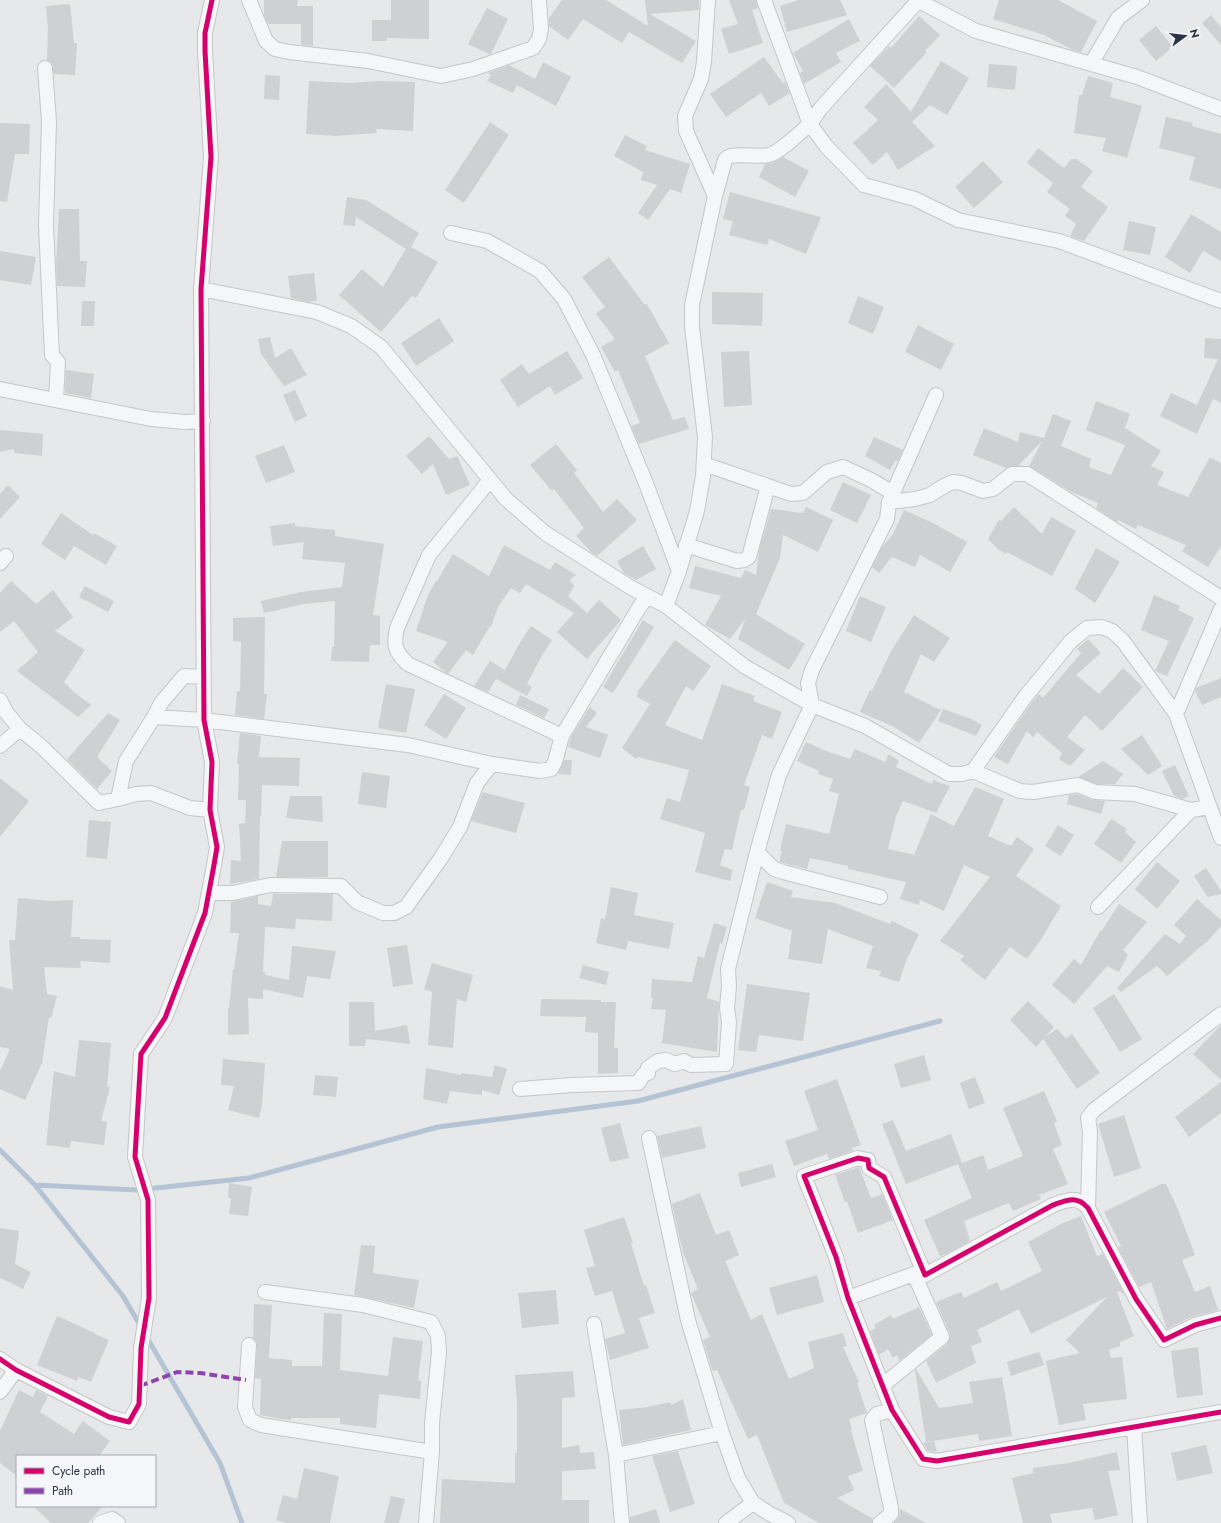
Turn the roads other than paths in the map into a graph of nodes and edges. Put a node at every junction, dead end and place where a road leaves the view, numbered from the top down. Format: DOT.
graph roads {
  1 [pos="212,0"];
  2 [pos="248,0"];
  3 [pos="539,0"];
  4 [pos="708,0"];
  5 [pos="764,0"];
  6 [pos="918,0"];
  7 [pos="1142,0"];
  8 [pos="1091,64"];
  9 [pos="45,68"];
  10 [pos="1221,109"];
  11 [pos="810,124"];
  12 [pos="715,196"];
  13 [pos="451,233"];
  14 [pos="201,288"];
  15 [pos="1221,301"];
  16 [pos="0,389"];
  17 [pos="936,395"];
  18 [pos="56,400"];
  19 [pos="203,421"];
  20 [pos="704,464"];
  21 [pos="490,480"];
  22 [pos="768,486"];
  23 [pos="891,497"];
  24 [pos="686,545"];
  25 [pos="679,571"];
  26 [pos="647,596"];
  27 [pos="1221,598"];
  28 [pos="666,606"];
  29 [pos="1221,609"];
  30 [pos="204,677"];
  31 [pos="0,700"];
  32 [pos="812,706"];
  33 [pos="1176,714"];
  34 [pos="154,718"];
  35 [pos="204,720"];
  36 [pos="20,729"];
  37 [pos="562,736"];
  38 [pos="0,746"];
  39 [pos="492,764"];
  40 [pos="973,771"];
  41 [pos="118,799"];
  42 [pos="1210,806"];
  43 [pos="210,810"];
  44 [pos="1191,810"];
  45 [pos="1221,838"];
  46 [pos="757,852"];
  47 [pos="208,893"];
  48 [pos="880,897"];
  49 [pos="1098,907"];
  50 [pos="1221,1014"];
  51 [pos="520,1089"];
  52 [pos="649,1138"];
  53 [pos="1088,1208"];
  54 [pos="920,1274"];
  55 [pos="265,1292"];
  56 [pos="848,1298"];
  57 [pos="1221,1318"];
  58 [pos="594,1324"];
  59 [pos="249,1345"];
  60 [pos="0,1359"];
  61 [pos="16,1370"];
  62 [pos="883,1385"];
  63 [pos="0,1392"];
  64 [pos="892,1410"];
  65 [pos="1221,1412"];
  66 [pos="1134,1427"];
  67 [pos="722,1433"];
  68 [pos="432,1452"];
  69 [pos="616,1455"];
  70 [pos="753,1503"];
  71 [pos="100,1523"];
  72 [pos="118,1523"];
  73 [pos="426,1523"];
  74 [pos="622,1523"];
  75 [pos="726,1523"];
  76 [pos="788,1523"];
  77 [pos="880,1523"];
  78 [pos="1140,1523"];
  1 -- 14 [label="street"];
  2 -- 3 [label="street"];
  4 -- 12 [label="street"];
  5 -- 11 [label="street"];
  6 -- 8 [label="street"];
  6 -- 11 [label="street"];
  7 -- 8 [label="street"];
  8 -- 10 [label="street"];
  9 -- 18 [label="street"];
  11 -- 12 [label="street"];
  11 -- 15 [label="street"];
  12 -- 20 [label="street"];
  13 -- 25 [label="street"];
  14 -- 19 [label="street"];
  14 -- 21 [label="street"];
  16 -- 18 [label="street"];
  17 -- 23 [label="street"];
  18 -- 19 [label="street"];
  19 -- 30 [label="street"];
  20 -- 22 [label="street"];
  20 -- 24 [label="street"];
  21 -- 26 [label="street"];
  21 -- 37 [label="street"];
  22 -- 23 [label="street"];
  22 -- 24 [label="street"];
  23 -- 27 [label="street"];
  23 -- 32 [label="street"];
  24 -- 25 [label="street"];
  25 -- 28 [label="street"];
  26 -- 28 [label="street"];
  26 -- 37 [label="street"];
  28 -- 32 [label="street"];
  29 -- 33 [label="street"];
  30 -- 34 [label="street"];
  30 -- 35 [label="street"];
  31 -- 36 [label="street"];
  32 -- 40 [label="street"];
  32 -- 46 [label="street"];
  33 -- 40 [label="street"];
  33 -- 42 [label="street"];
  34 -- 35 [label="street"];
  34 -- 41 [label="street"];
  35 -- 39 [label="street"];
  35 -- 43 [label="street"];
  36 -- 38 [label="street"];
  36 -- 41 [label="street"];
  37 -- 39 [label="street"];
  39 -- 47 [label="street"];
  40 -- 44 [label="street"];
  41 -- 43 [label="street"];
  42 -- 44 [label="street"];
  42 -- 45 [label="street"];
  43 -- 47 [label="street"];
  44 -- 49 [label="street"];
  46 -- 48 [label="street"];
  46 -- 51 [label="street"];
  47 -- 61 [label="street"];
  50 -- 53 [label="street"];
  52 -- 67 [label="street"];
  53 -- 54 [label="street"];
  53 -- 57 [label="street"];
  54 -- 56 [label="street"];
  54 -- 56 [label="street"];
  54 -- 62 [label="street"];
  55 -- 68 [label="street"];
  56 -- 62 [label="street"];
  58 -- 69 [label="street"];
  59 -- 68 [label="street"];
  60 -- 61 [label="street"];
  61 -- 63 [label="street"];
  62 -- 64 [label="street"];
  64 -- 66 [label="street"];
  64 -- 77 [label="street"];
  65 -- 66 [label="street"];
  66 -- 78 [label="street"];
  67 -- 69 [label="street"];
  67 -- 70 [label="street"];
  68 -- 73 [label="street"];
  69 -- 74 [label="street"];
  70 -- 75 [label="street"];
  70 -- 76 [label="street"];
  71 -- 72 [label="street"];
}
